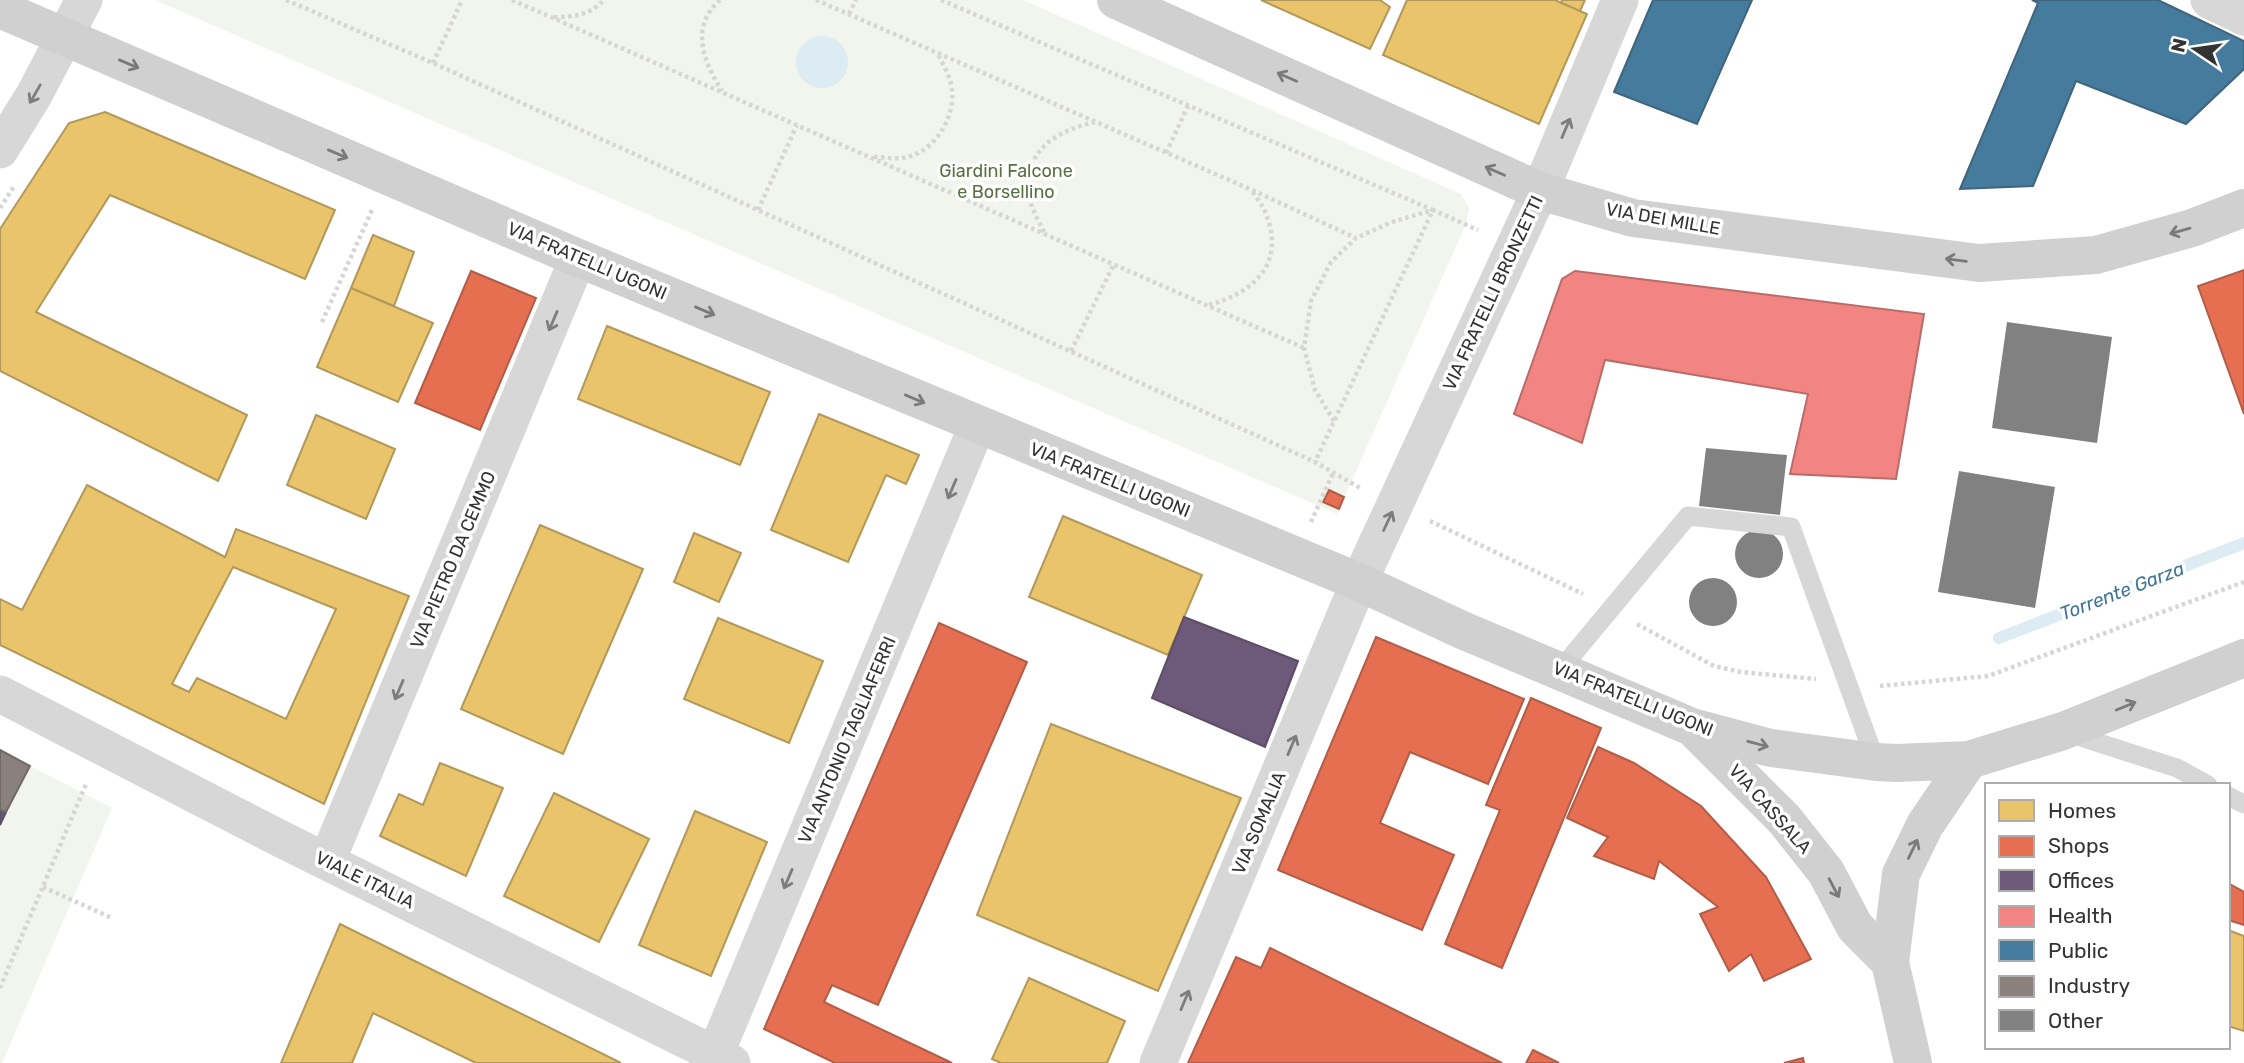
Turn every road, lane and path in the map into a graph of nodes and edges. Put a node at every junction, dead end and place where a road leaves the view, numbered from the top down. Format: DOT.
graph roads {
  1 [pos="84,0"];
  2 [pos="286,0"];
  3 [pos="462,0"];
  4 [pos="512,0"];
  5 [pos="604,0"];
  6 [pos="720,0"];
  7 [pos="816,0"];
  8 [pos="856,0"];
  9 [pos="941,0"];
  10 [pos="1116,0"];
  11 [pos="1620,0"];
  12 [pos="2209,0"];
  13 [pos="0,9"];
  14 [pos="849,14"];
  15 [pos="552,17"];
  16 [pos="2244,18"];
  17 [pos="67,37"];
  18 [pos="937,53"];
  19 [pos="433,63"];
  20 [pos="722,92"];
  21 [pos="1188,106"];
  22 [pos="1095,122"];
  23 [pos="797,125"];
  24 [pos="0,150"];
  25 [pos="1166,153"];
  26 [pos="870,157"];
  27 [pos="1252,190"];
  28 [pos="1540,191"];
  29 [pos="2244,208"];
  30 [pos="372,209"];
  31 [pos="758,210"];
  32 [pos="1433,210"];
  33 [pos="1466,224"];
  34 [pos="1044,233"];
  35 [pos="1356,238"];
  36 [pos="578,258"];
  37 [pos="1114,264"];
  38 [pos="1208,305"];
  39 [pos="322,322"];
  40 [pos="1304,348"];
  41 [pos="1070,351"];
  42 [pos="1334,422"];
  43 [pos="978,426"];
  44 [pos="1315,462"];
  45 [pos="1350,484"];
  46 [pos="1359,582"];
  47 [pos="2244,582"];
  48 [pos="2244,658"];
  49 [pos="1560,670"];
  50 [pos="1881,686"];
  51 [pos="0,694"];
  52 [pos="1692,727"];
  53 [pos="2063,732"];
  54 [pos="1969,760"];
  55 [pos="1876,762"];
  56 [pos="2204,783"];
  57 [pos="86,784"];
  58 [pos="327,861"];
  59 [pos="43,887"];
  60 [pos="112,918"];
  61 [pos="1890,962"];
  62 [pos="0,988"];
  63 [pos="723,1059"];
  64 [pos="1158,1063"];
  65 [pos="1913,1063"];
  1 -- 17 [label="street"];
  2 -- 19 [label="path"];
  3 -- 19 [label="path"];
  4 -- 15 [label="path"];
  5 -- 15 [label="path"];
  6 -- 20 [label="path"];
  7 -- 14 [label="path"];
  8 -- 14 [label="path"];
  9 -- 21 [label="path"];
  28 -- 10 [label="main road, VIA DEI MILLE, one-way"];
  28 -- 11 [label="street, VIA FRATELLI BRONZETTI, one-way"];
  12 -- 16 [label="street"];
  13 -- 17 [label="main road, VIA FRATELLI UGONI"];
  14 -- 18 [label="path"];
  15 -- 20 [label="path"];
  17 -- 24 [label="street, one-way"];
  17 -- 36 [label="main road, VIA FRATELLI UGONI, one-way"];
  18 -- 22 [label="path"];
  18 -- 26 [label="path"];
  19 -- 31 [label="path"];
  20 -- 23 [label="path"];
  21 -- 25 [label="path"];
  21 -- 32 [label="path"];
  22 -- 25 [label="path"];
  22 -- 34 [label="path"];
  23 -- 26 [label="path"];
  23 -- 31 [label="path"];
  25 -- 27 [label="path"];
  26 -- 34 [label="path"];
  27 -- 35 [label="path"];
  27 -- 38 [label="path"];
  29 -- 28 [label="main road, VIA DEI MILLE, one-way"];
  46 -- 28 [label="street, VIA FRATELLI BRONZETTI, one-way"];
  30 -- 39 [label="path"];
  31 -- 41 [label="path"];
  32 -- 33 [label="path"];
  32 -- 35 [label="path"];
  32 -- 42 [label="path"];
  34 -- 37 [label="path"];
  35 -- 40 [label="path"];
  36 -- 43 [label="main road, VIA FRATELLI UGONI, one-way"];
  36 -- 58 [label="street, VIA PIETRO DA CEMMO, one-way"];
  37 -- 38 [label="path"];
  37 -- 41 [label="path"];
  38 -- 40 [label="path"];
  40 -- 42 [label="path"];
  41 -- 44 [label="path"];
  42 -- 44 [label="path"];
  43 -- 46 [label="main road, VIA FRATELLI UGONI"];
  43 -- 63 [label="street, VIA ANTONIO TAGLIAFERRI, one-way"];
  44 -- 45 [label="path"];
  46 -- 49 [label="main road, VIA FRATELLI UGONI"];
  64 -- 46 [label="street, VIA SOMALIA, one-way"];
  47 -- 50 [label="path"];
  53 -- 48 [label="main road, VIA FRATELLI UGONI, one-way"];
  49 -- 52 [label="main road, VIA FRATELLI UGONI"];
  49 -- 55 [label="lane"];
  51 -- 58 [label="street, VIALE ITALIA"];
  52 -- 55 [label="main road, VIA FRATELLI UGONI, one-way"];
  52 -- 61 [label="main road, VIA CASSALA, one-way"];
  53 -- 54 [label="main road, VIA FRATELLI UGONI"];
  53 -- 56 [label="lane"];
  54 -- 55 [label="main road, VIA FRATELLI UGONI"];
  61 -- 54 [label="main road, one-way"];
  57 -- 59 [label="path"];
  58 -- 63 [label="street, VIALE ITALIA"];
  59 -- 60 [label="path"];
  59 -- 62 [label="path"];
  61 -- 65 [label="main road"];
}
